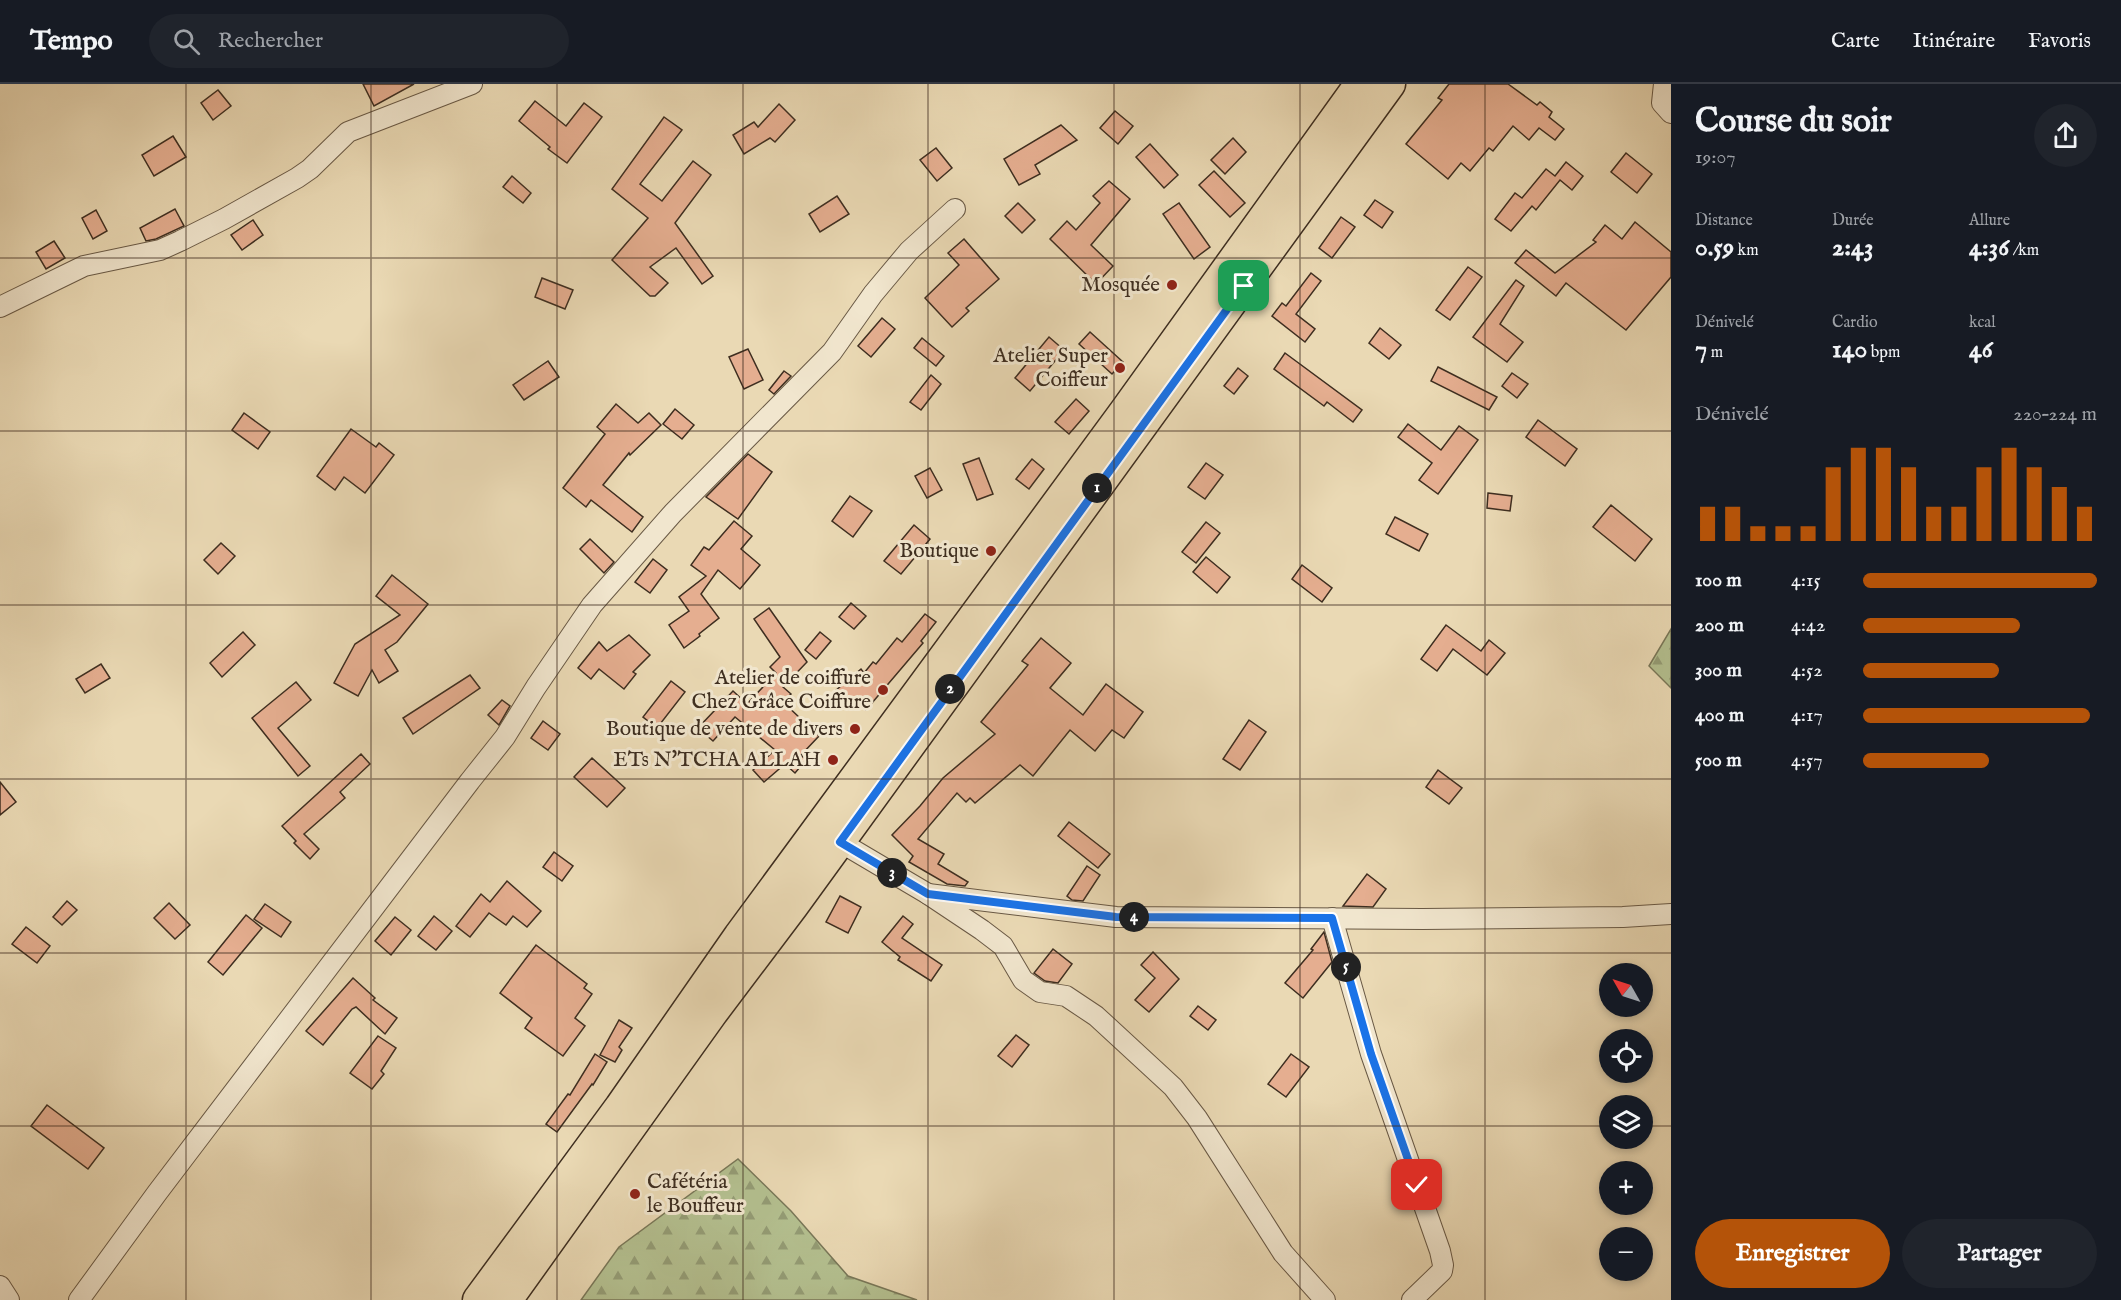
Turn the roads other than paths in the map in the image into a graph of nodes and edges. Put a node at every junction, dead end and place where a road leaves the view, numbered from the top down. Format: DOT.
graph roads {
  1 [pos="472,84"];
  2 [pos="1360,84"];
  3 [pos="1390,84"];
  4 [pos="1664,84"];
  5 [pos="1671,113"];
  6 [pos="956,209"];
  7 [pos="0,307"];
  8 [pos="840,842"];
  9 [pos="928,894"];
  10 [pos="1671,914"];
  11 [pos="1332,918"];
  12 [pos="0,1286"];
  13 [pos="9,1300"];
  14 [pos="80,1300"];
  15 [pos="478,1300"];
  16 [pos="507,1300"];
  17 [pos="1325,1300"];
  18 [pos="1412,1300"];
  1 -- 7 [label="street"];
  2 -- 15 [label="main road"];
  3 -- 8 [label="main road"];
  4 -- 5 [label="street"];
  6 -- 14 [label="street"];
  8 -- 9 [label="street"];
  8 -- 16 [label="main road"];
  9 -- 11 [label="street"];
  9 -- 17 [label="street"];
  10 -- 11 [label="street"];
  11 -- 18 [label="street"];
  12 -- 13 [label="street"];
}
